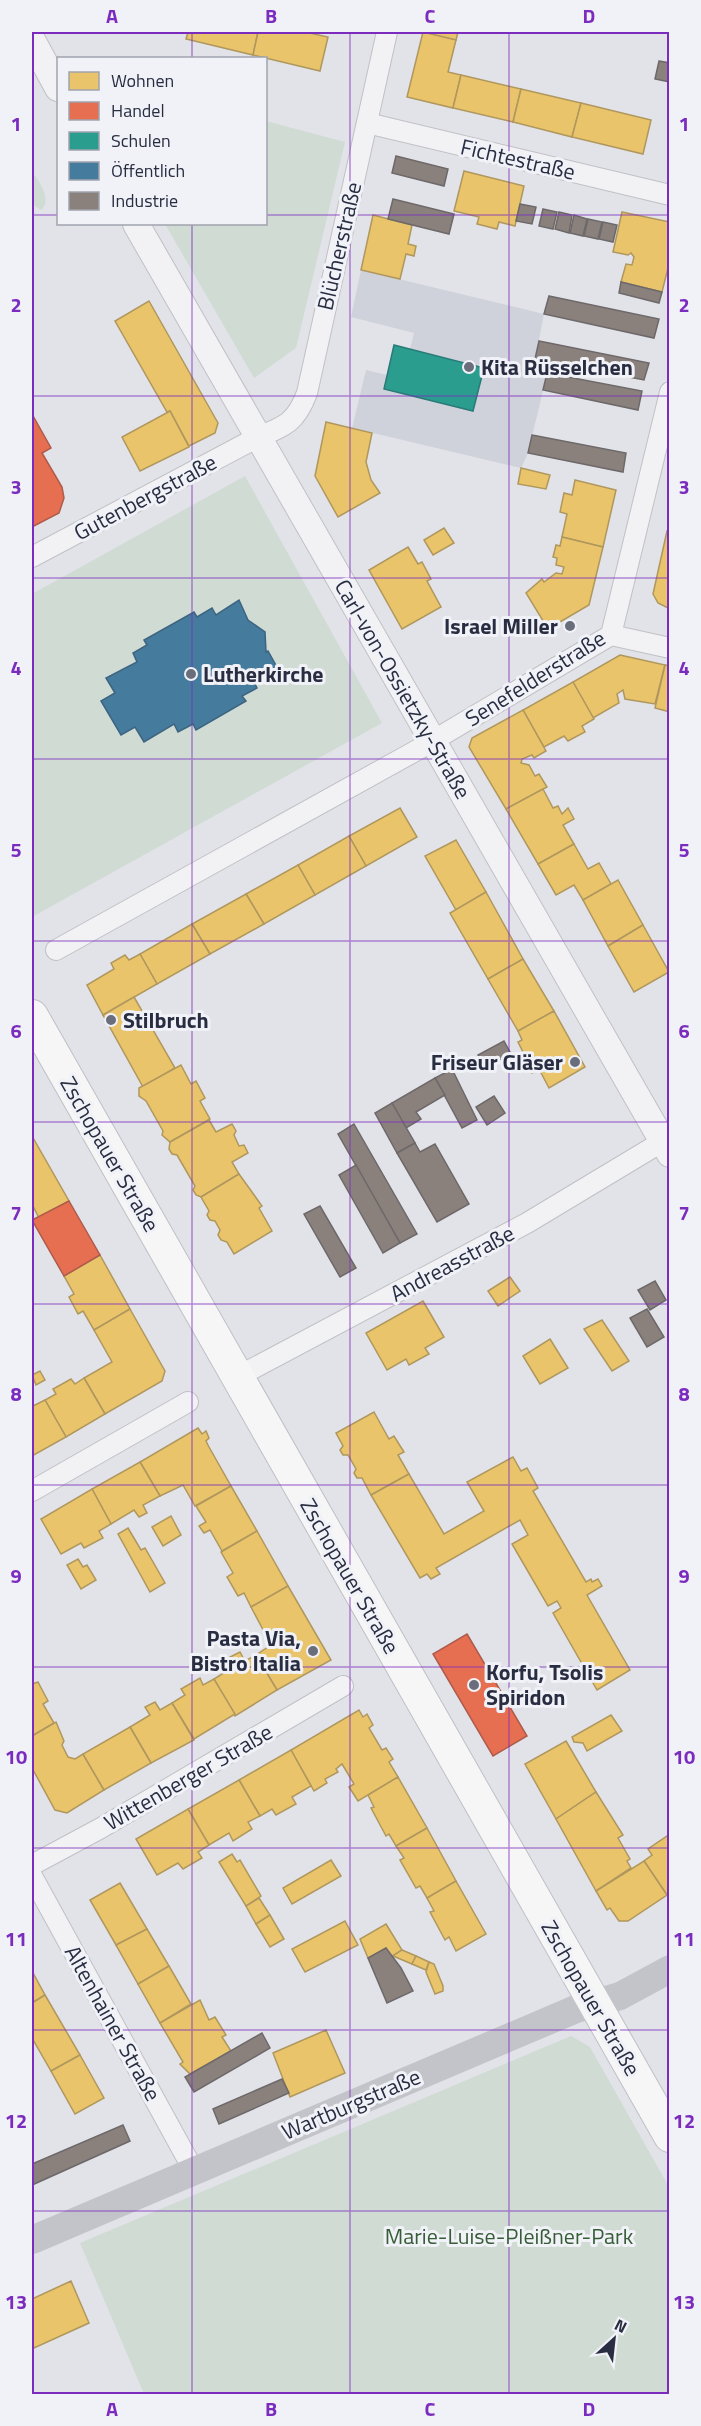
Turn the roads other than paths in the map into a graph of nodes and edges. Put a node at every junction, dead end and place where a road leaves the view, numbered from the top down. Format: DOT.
graph roads {
  1 [pos="387,32"];
  2 [pos="32,40"];
  3 [pos="57,86"];
  4 [pos="367,123"];
  5 [pos="669,195"];
  6 [pos="137,225"];
  7 [pos="669,392"];
  8 [pos="258,437"];
  9 [pos="32,557"];
  10 [pos="611,634"];
  11 [pos="669,648"];
  12 [pos="432,741"];
  13 [pos="56,950"];
  14 [pos="32,1016"];
  15 [pos="667,1144"];
  16 [pos="237,1377"];
  17 [pos="188,1402"];
  18 [pos="32,1491"];
  19 [pos="343,1686"];
  20 [pos="32,1865"];
  21 [pos="32,1876"];
  22 [pos="669,1969"];
  23 [pos="594,2003"];
  24 [pos="669,2136"];
  25 [pos="194,2171"];
  26 [pos="32,2240"];
  1 -- 4 [label="street, Blücherstraße"];
  2 -- 3 [label="street"];
  4 -- 5 [label="street, Fichtestraße"];
  4 -- 8 [label="street, Blücherstraße"];
  6 -- 8 [label="street, Carl-von-Ossietzky-Straße"];
  7 -- 10 [label="street, Senefelderstraße"];
  8 -- 9 [label="street, Gutenbergstraße"];
  8 -- 12 [label="street, Carl-von-Ossietzky-Straße"];
  10 -- 11 [label="street"];
  10 -- 12 [label="street, Senefelderstraße"];
  12 -- 13 [label="street, Senefelderstraße"];
  12 -- 15 [label="street, Carl-von-Ossietzky-Straße"];
  14 -- 16 [label="main road, Zschopauer Straße"];
  15 -- 16 [label="street, Andreasstraße"];
  16 -- 23 [label="main road, Zschopauer Straße"];
  17 -- 18 [label="street"];
  19 -- 20 [label="street, Wittenberger Straße"];
  21 -- 25 [label="street, Altenhainer Straße"];
  22 -- 23 [label="main road, Wartburgstraße"];
  23 -- 24 [label="main road, Zschopauer Straße"];
  23 -- 25 [label="main road, Wartburgstraße"];
  25 -- 26 [label="main road, Wartburgstraße"];
}
